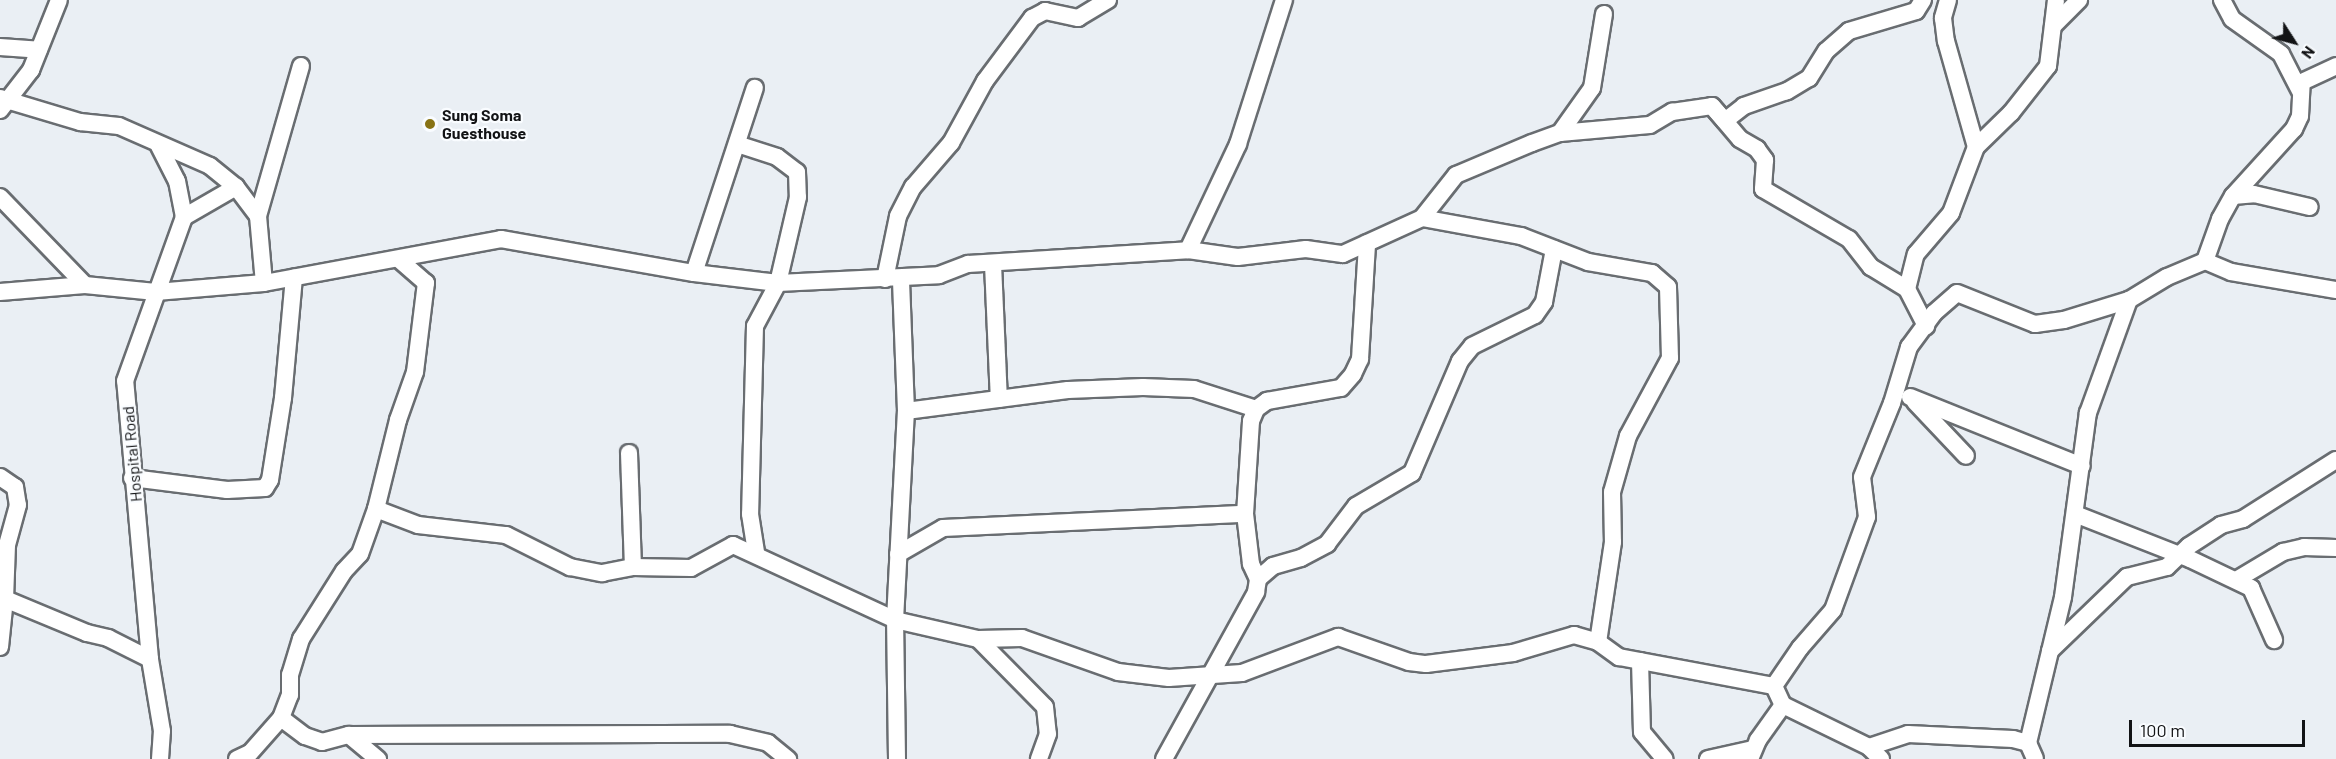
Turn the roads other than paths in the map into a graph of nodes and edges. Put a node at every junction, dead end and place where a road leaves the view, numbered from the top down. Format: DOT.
graph roads {
  1 [pos="59,0"];
  2 [pos="1108,0"];
  3 [pos="1284,0"];
  4 [pos="1923,0"];
  5 [pos="1948,0"];
  6 [pos="2056,0"];
  7 [pos="2079,0"];
  8 [pos="2223,0"];
  9 [pos="1604,14"];
  10 [pos="2053,26"];
  11 [pos="0,46"];
  12 [pos="39,50"];
  13 [pos="301,66"];
  14 [pos="2336,66"];
  15 [pos="755,88"];
  16 [pos="2300,91"];
  17 [pos="3,103"];
  18 [pos="1712,106"];
  19 [pos="1560,133"];
  20 [pos="737,144"];
  21 [pos="159,146"];
  22 [pos="1976,147"];
  23 [pos="236,187"];
  24 [pos="2233,196"];
  25 [pos="0,197"];
  26 [pos="2310,207"];
  27 [pos="258,216"];
  28 [pos="184,217"];
  29 [pos="1422,218"];
  30 [pos="1367,243"];
  31 [pos="1554,249"];
  32 [pos="1188,250"];
  33 [pos="400,260"];
  34 [pos="2205,261"];
  35 [pos="993,264"];
  36 [pos="694,273"];
  37 [pos="294,278"];
  38 [pos="893,278"];
  39 [pos="264,283"];
  40 [pos="778,283"];
  41 [pos="85,285"];
  42 [pos="1907,290"];
  43 [pos="2336,290"];
  44 [pos="0,291"];
  45 [pos="156,292"];
  46 [pos="2129,300"];
  47 [pos="1926,326"];
  48 [pos="1904,392"];
  49 [pos="999,399"];
  50 [pos="1256,409"];
  51 [pos="906,411"];
  52 [pos="629,453"];
  53 [pos="1966,456"];
  54 [pos="2336,460"];
  55 [pos="2082,466"];
  56 [pos="0,477"];
  57 [pos="132,478"];
  58 [pos="376,509"];
  59 [pos="1245,514"];
  60 [pos="2075,514"];
  61 [pos="2336,548"];
  62 [pos="756,553"];
  63 [pos="898,554"];
  64 [pos="2182,556"];
  65 [pos="633,567"];
  66 [pos="1258,579"];
  67 [pos="2236,580"];
  68 [pos="5,599"];
  69 [pos="895,620"];
  70 [pos="978,639"];
  71 [pos="2274,640"];
  72 [pos="1598,642"];
  73 [pos="0,647"];
  74 [pos="2050,651"];
  75 [pos="150,659"];
  76 [pos="1640,661"];
  77 [pos="1211,674"];
  78 [pos="1774,686"];
  79 [pos="1783,705"];
  80 [pos="281,718"];
  81 [pos="349,735"];
  82 [pos="2028,743"];
  83 [pos="1875,753"];
  84 [pos="1752,754"];
  85 [pos="160,759"];
  86 [pos="237,759"];
  87 [pos="378,759"];
  88 [pos="788,759"];
  89 [pos="897,759"];
  90 [pos="1039,759"];
  91 [pos="1164,759"];
  92 [pos="1665,759"];
  93 [pos="1708,759"];
  94 [pos="2035,759"];
  1 -- 12 [label="street"];
  2 -- 38 [label="street"];
  3 -- 32 [label="street"];
  4 -- 18 [label="street"];
  5 -- 22 [label="street"];
  6 -- 10 [label="street"];
  7 -- 10 [label="street"];
  8 -- 16 [label="street"];
  9 -- 19 [label="street"];
  10 -- 22 [label="street"];
  11 -- 12 [label="street"];
  12 -- 17 [label="street"];
  13 -- 27 [label="street"];
  14 -- 16 [label="street"];
  15 -- 20 [label="street"];
  16 -- 24 [label="street"];
  17 -- 21 [label="street"];
  18 -- 19 [label="street"];
  18 -- 42 [label="street"];
  19 -- 29 [label="street"];
  20 -- 36 [label="street"];
  20 -- 40 [label="street"];
  21 -- 23 [label="street"];
  21 -- 28 [label="street"];
  22 -- 42 [label="street"];
  23 -- 27 [label="street"];
  23 -- 28 [label="street"];
  24 -- 26 [label="street"];
  24 -- 34 [label="street"];
  25 -- 41 [label="street"];
  27 -- 39 [label="street"];
  28 -- 45 [label="street, Hospital Road"];
  29 -- 30 [label="street"];
  29 -- 31 [label="street"];
  30 -- 32 [label="street"];
  30 -- 50 [label="street"];
  31 -- 66 [label="street"];
  31 -- 72 [label="street"];
  32 -- 35 [label="street"];
  33 -- 36 [label="street"];
  33 -- 37 [label="street"];
  33 -- 58 [label="street"];
  34 -- 43 [label="street"];
  34 -- 46 [label="street"];
  35 -- 38 [label="street"];
  35 -- 49 [label="street"];
  36 -- 40 [label="street"];
  37 -- 39 [label="street"];
  37 -- 57 [label="street"];
  38 -- 40 [label="street"];
  38 -- 51 [label="street"];
  39 -- 45 [label="street"];
  40 -- 62 [label="street"];
  41 -- 44 [label="street"];
  41 -- 45 [label="street"];
  42 -- 47 [label="street"];
  45 -- 57 [label="street, Hospital Road"];
  46 -- 47 [label="street"];
  46 -- 55 [label="street"];
  47 -- 48 [label="street"];
  48 -- 53 [label="street"];
  48 -- 55 [label="street"];
  48 -- 78 [label="street"];
  49 -- 50 [label="street"];
  49 -- 51 [label="street"];
  50 -- 59 [label="street"];
  51 -- 63 [label="street"];
  52 -- 65 [label="street"];
  54 -- 64 [label="street"];
  55 -- 60 [label="street"];
  56 -- 68 [label="street"];
  57 -- 75 [label="street, Hospital Road"];
  58 -- 65 [label="street"];
  58 -- 80 [label="street"];
  59 -- 63 [label="street"];
  59 -- 66 [label="street"];
  60 -- 64 [label="street"];
  60 -- 74 [label="street"];
  61 -- 67 [label="street"];
  62 -- 65 [label="street"];
  62 -- 69 [label="street"];
  63 -- 69 [label="street"];
  64 -- 67 [label="street"];
  64 -- 74 [label="street"];
  66 -- 77 [label="street"];
  67 -- 71 [label="street"];
  68 -- 73 [label="street"];
  68 -- 75 [label="street"];
  69 -- 70 [label="street"];
  69 -- 89 [label="street"];
  70 -- 77 [label="street"];
  70 -- 90 [label="street"];
  72 -- 76 [label="street"];
  72 -- 77 [label="street"];
  74 -- 82 [label="street"];
  75 -- 85 [label="street, Hospital Road"];
  76 -- 78 [label="street"];
  76 -- 92 [label="street"];
  77 -- 91 [label="street"];
  78 -- 79 [label="street"];
  79 -- 83 [label="street"];
  79 -- 84 [label="street"];
  80 -- 81 [label="street"];
  80 -- 86 [label="street"];
  81 -- 87 [label="street"];
  81 -- 88 [label="street"];
  82 -- 83 [label="street"];
  82 -- 94 [label="street"];
  84 -- 93 [label="street"];
}
